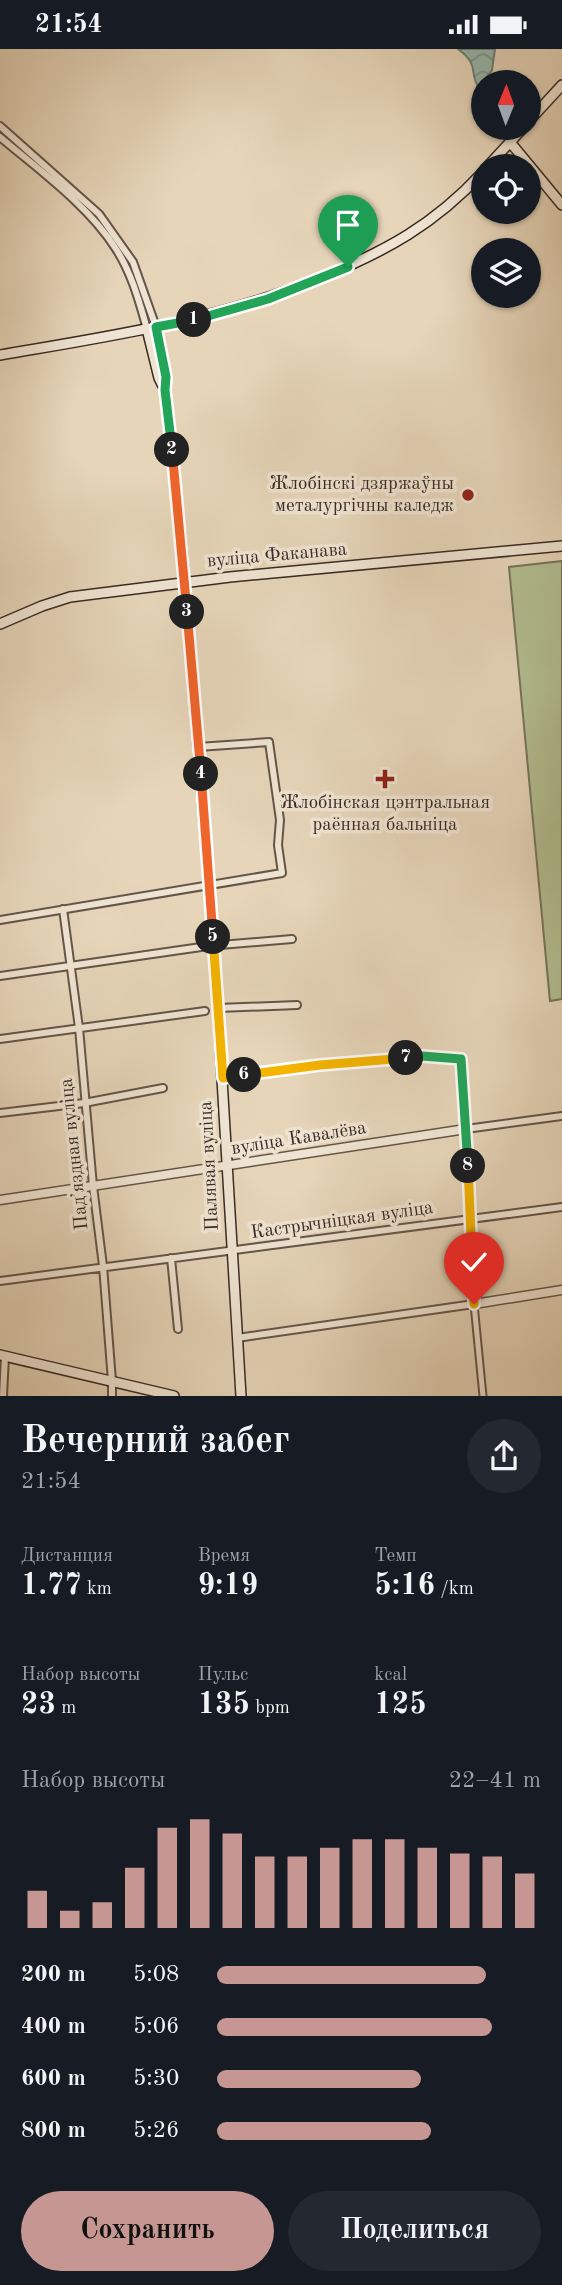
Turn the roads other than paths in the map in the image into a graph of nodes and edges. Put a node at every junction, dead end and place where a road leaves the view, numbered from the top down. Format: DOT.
graph roads {
  1 [pos="562,85"];
  2 [pos="541,108"];
  3 [pos="0,126"];
  4 [pos="0,137"];
  5 [pos="510,142"];
  6 [pos="499,154"];
  7 [pos="471,185"];
  8 [pos="562,205"];
  9 [pos="152,328"];
  10 [pos="0,355"];
  11 [pos="562,546"];
  12 [pos="184,582"];
  13 [pos="0,625"];
  14 [pos="198,747"];
  15 [pos="209,883"];
  16 [pos="62,909"];
  17 [pos="0,920"];
  18 [pos="292,939"];
  19 [pos="214,946"];
  20 [pos="71,966"];
  21 [pos="0,976"];
  22 [pos="297,1005"];
  23 [pos="218,1008"];
  24 [pos="205,1011"];
  25 [pos="79,1028"];
  26 [pos="0,1039"];
  27 [pos="223,1078"];
  28 [pos="163,1088"];
  29 [pos="84,1103"];
  30 [pos="0,1113"];
  31 [pos="562,1116"];
  32 [pos="466,1129"];
  33 [pos="228,1165"];
  34 [pos="93,1186"];
  35 [pos="0,1200"];
  36 [pos="562,1207"];
  37 [pos="470,1220"];
  38 [pos="232,1252"];
  39 [pos="171,1258"];
  40 [pos="103,1266"];
  41 [pos="0,1281"];
  42 [pos="562,1290"];
  43 [pos="474,1304"];
  44 [pos="178,1329"];
  45 [pos="237,1338"];
  46 [pos="3,1356"];
  47 [pos="113,1381"];
  48 [pos="3,1396"];
  49 [pos="112,1396"];
  50 [pos="174,1396"];
  51 [pos="241,1396"];
  52 [pos="483,1396"];
  1 -- 2 [label="main road"];
  3 -- 9 [label="street"];
  4 -- 9 [label="street"];
  5 -- 6 [label="main road"];
  5 -- 8 [label="main road"];
  7 -- 9 [label="main road"];
  9 -- 10 [label="main road"];
  9 -- 12 [label="main road, Палявая вуліца"];
  11 -- 12 [label="main road, вуліца Факанава"];
  12 -- 13 [label="main road, вуліца Факанава"];
  12 -- 14 [label="main road, Палявая вуліца"];
  14 -- 15 [label="main road, Палявая вуліца"];
  14 -- 15 [label="street"];
  15 -- 16 [label="street"];
  15 -- 19 [label="main road, Палявая вуліца"];
  16 -- 17 [label="street"];
  16 -- 20 [label="street, Падʼяздная вуліца"];
  18 -- 19 [label="street"];
  19 -- 20 [label="street"];
  19 -- 23 [label="main road, Палявая вуліца"];
  20 -- 21 [label="street"];
  20 -- 25 [label="street, Падʼяздная вуліца"];
  22 -- 23 [label="street"];
  23 -- 27 [label="main road, Палявая вуліца"];
  24 -- 25 [label="street"];
  25 -- 26 [label="street"];
  25 -- 29 [label="street, Падʼяздная вуліца"];
  27 -- 32 [label="street"];
  27 -- 33 [label="main road, Палявая вуліца"];
  28 -- 29 [label="street"];
  29 -- 30 [label="street"];
  29 -- 34 [label="street, Падʼяздная вуліца"];
  31 -- 32 [label="street, вуліца Кавалёва"];
  32 -- 33 [label="street, вуліца Кавалёва"];
  32 -- 37 [label="street"];
  33 -- 34 [label="street, вуліца Кавалёва"];
  33 -- 38 [label="main road, Палявая вуліца"];
  34 -- 35 [label="street, вуліца Кавалёва"];
  34 -- 40 [label="street, Падʼяздная вуліца"];
  36 -- 37 [label="street, Кастрычніцкая вуліца"];
  37 -- 38 [label="street, Кастрычніцкая вуліца"];
  37 -- 43 [label="street"];
  38 -- 39 [label="street, Кастрычніцкая вуліца"];
  38 -- 45 [label="main road, Палявая вуліца"];
  39 -- 40 [label="street, Кастрычніцкая вуліца"];
  39 -- 44 [label="street"];
  40 -- 41 [label="street, Кастрычніцкая вуліца"];
  40 -- 47 [label="street, Падʼяздная вуліца"];
  42 -- 43 [label="street"];
  43 -- 45 [label="street"];
  43 -- 52 [label="street"];
  45 -- 51 [label="main road, Палявая вуліца"];
  46 -- 47 [label="main road"];
  46 -- 48 [label="street"];
  47 -- 49 [label="street, Падʼяздная вуліца"];
  47 -- 50 [label="main road"];
}
